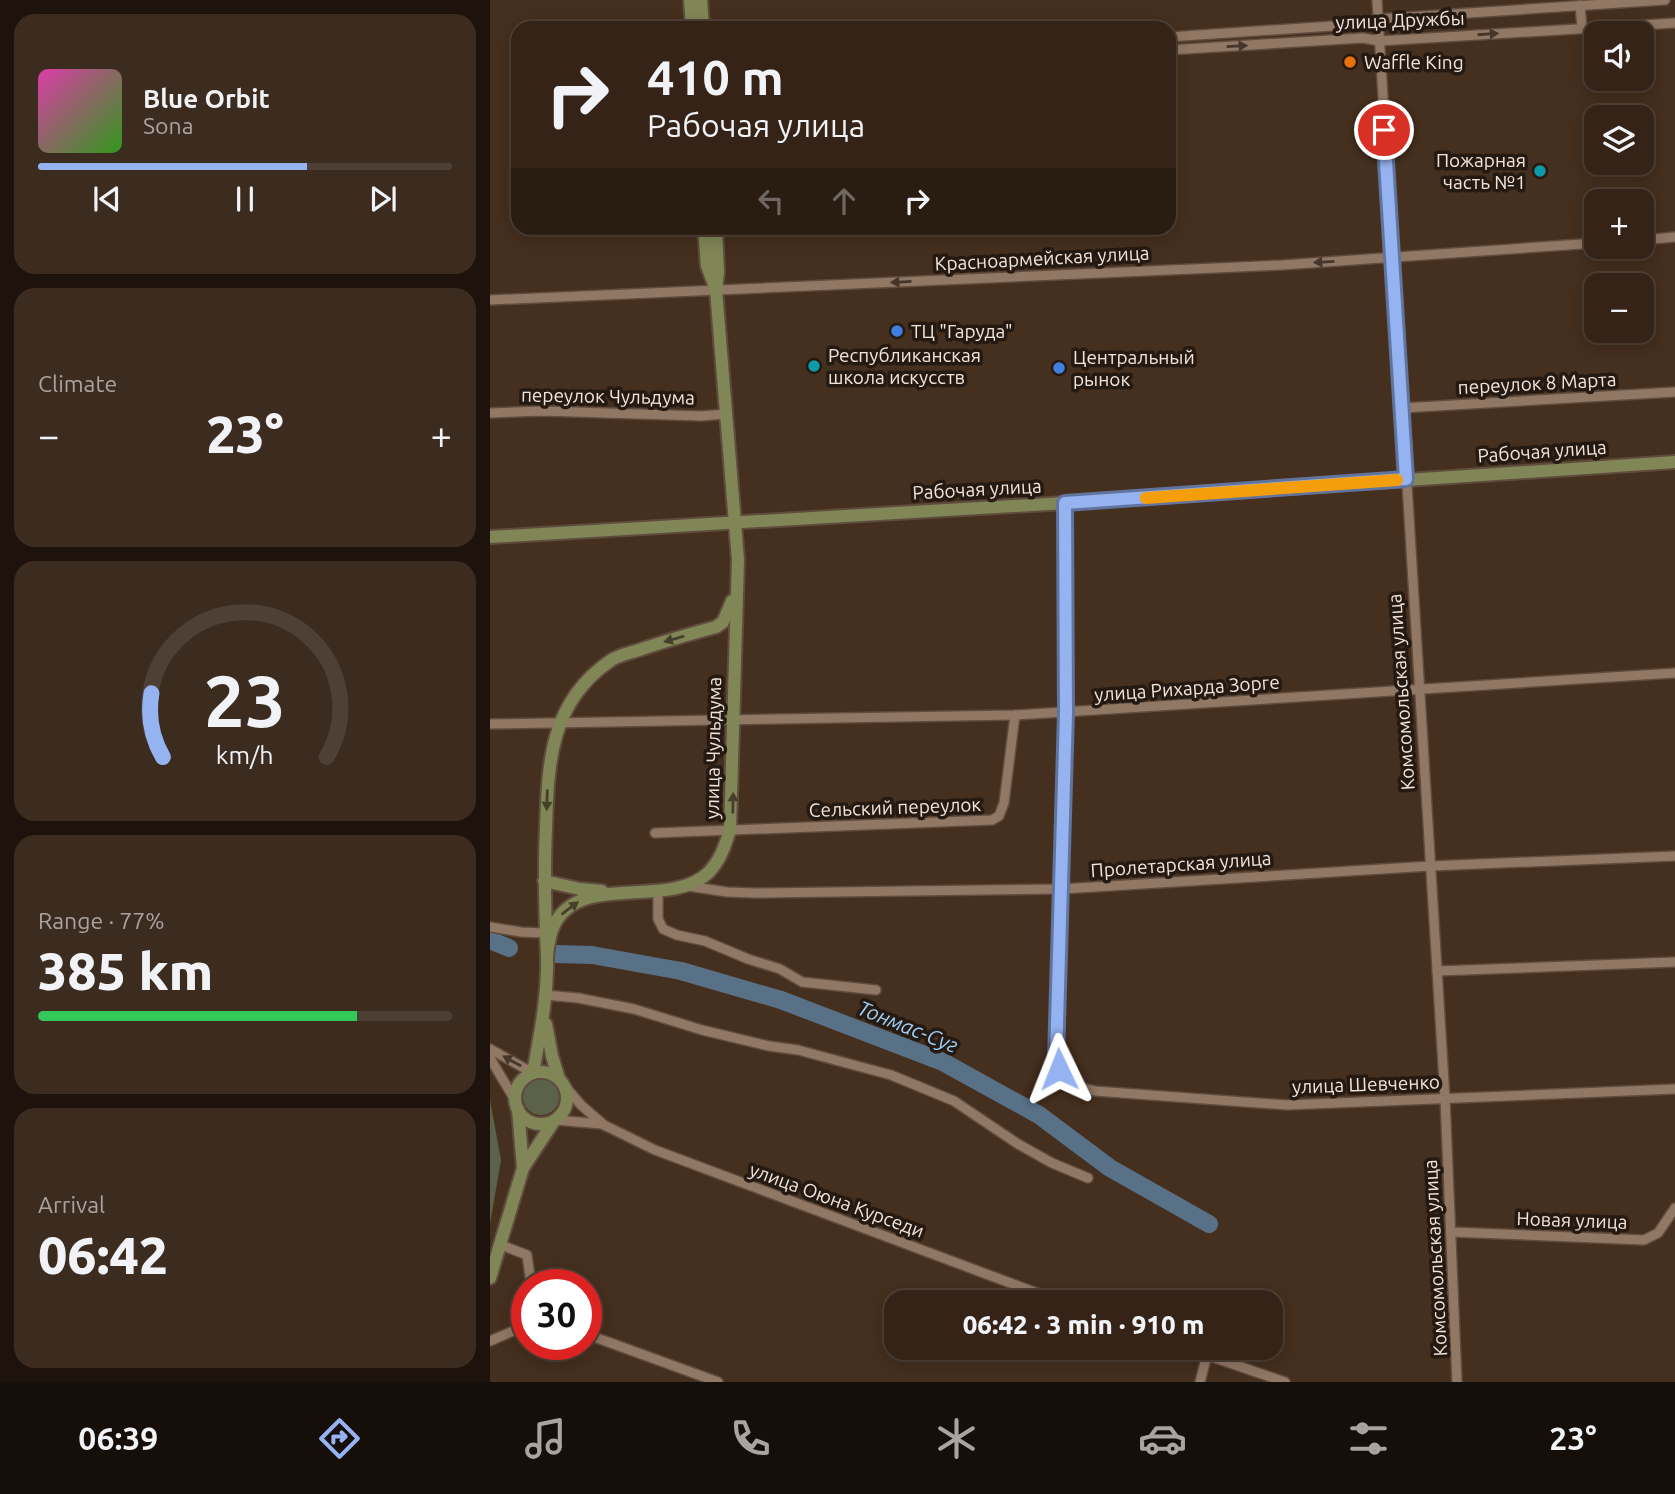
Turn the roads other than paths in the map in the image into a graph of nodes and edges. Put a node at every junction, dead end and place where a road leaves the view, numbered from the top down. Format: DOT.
graph roads {
  1 [pos="690,0"];
  2 [pos="701,0"];
  3 [pos="1377,0"];
  4 [pos="1664,0"];
  5 [pos="1580,5"];
  6 [pos="1378,19"];
  7 [pos="692,21"];
  8 [pos="702,21"];
  9 [pos="1675,23"];
  10 [pos="1582,28"];
  11 [pos="1176,37"];
  12 [pos="1379,41"];
  13 [pos="1176,50"];
  14 [pos="705,235"];
  15 [pos="716,235"];
  16 [pos="1675,237"];
  17 [pos="1654,239"];
  18 [pos="1584,244"];
  19 [pos="1392,258"];
  20 [pos="716,290"];
  21 [pos="490,300"];
  22 [pos="1675,392"];
  23 [pos="1402,408"];
  24 [pos="490,413"];
  25 [pos="726,414"];
  26 [pos="1675,462"];
  27 [pos="1406,479"];
  28 [pos="1065,503"];
  29 [pos="735,523"];
  30 [pos="490,537"];
  31 [pos="737,584"];
  32 [pos="716,627"];
  33 [pos="735,640"];
  34 [pos="1675,673"];
  35 [pos="1419,689"];
  36 [pos="1066,713"];
  37 [pos="1015,715"];
  38 [pos="734,720"];
  39 [pos="560,723"];
  40 [pos="490,724"];
  41 [pos="730,830"];
  42 [pos="655,833"];
  43 [pos="1675,856"];
  44 [pos="1430,866"];
  45 [pos="544,881"];
  46 [pos="688,886"];
  47 [pos="1062,889"];
  48 [pos="658,891"];
  49 [pos="622,893"];
  50 [pos="490,926"];
  51 [pos="544,933"];
  52 [pos="547,956"];
  53 [pos="1675,962"];
  54 [pos="1437,971"];
  55 [pos="876,990"];
  56 [pos="545,995"];
  57 [pos="544,1013"];
  58 [pos="490,1049"];
  59 [pos="490,1058"];
  60 [pos="533,1073"];
  61 [pos="562,1082"];
  62 [pos="1675,1089"];
  63 [pos="1445,1098"];
  64 [pos="517,1104"];
  65 [pos="554,1120"];
  66 [pos="604,1125"];
  67 [pos="523,1168"];
  68 [pos="1088,1178"];
  69 [pos="1675,1208"];
  70 [pos="1451,1232"];
  71 [pos="501,1245"];
  72 [pos="529,1269"];
  73 [pos="490,1278"];
  74 [pos="1029,1290"];
  75 [pos="511,1331"];
  76 [pos="490,1340"];
  77 [pos="602,1340"];
  78 [pos="1206,1360"];
  79 [pos="1221,1360"];
  80 [pos="719,1382"];
  81 [pos="1200,1382"];
  82 [pos="1285,1382"];
  83 [pos="1457,1382"];
  1 -- 7 [label="main road"];
  2 -- 8 [label="main road"];
  3 -- 6 [label="street, Комсомольская улица"];
  4 -- 5 [label="street, улица Дружбы"];
  5 -- 6 [label="street, улица Дружбы"];
  5 -- 10 [label="street"];
  6 -- 11 [label="street, улица Дружбы"];
  6 -- 12 [label="street, Комсомольская улица"];
  9 -- 10 [label="street, улица Дружбы"];
  12 -- 10 [label="street, улица Дружбы, one-way"];
  13 -- 12 [label="street, улица Дружбы, one-way"];
  12 -- 19 [label="street, Комсомольская улица"];
  14 -- 20 [label="main road, улица Чульдума"];
  15 -- 20 [label="main road, улица Чульдума"];
  16 -- 17 [label="street"];
  18 -- 19 [label="street, Красноармейская улица"];
  19 -- 20 [label="street, Красноармейская улица, one-way"];
  19 -- 23 [label="street, Комсомольская улица"];
  20 -- 21 [label="street, Красноармейская улица"];
  20 -- 25 [label="main road, улица Чульдума"];
  22 -- 23 [label="street, переулок 8 Марта"];
  23 -- 27 [label="street, Комсомольская улица"];
  24 -- 25 [label="street, переулок Чульдума"];
  25 -- 29 [label="main road, улица Чульдума"];
  26 -- 27 [label="main road, Рабочая улица"];
  27 -- 28 [label="main road, Рабочая улица"];
  27 -- 35 [label="street, Комсомольская улица"];
  28 -- 29 [label="main road, Рабочая улица"];
  28 -- 36 [label="street"];
  29 -- 30 [label="main road, Рабочая улица"];
  29 -- 31 [label="main road, улица Чульдума"];
  31 -- 32 [label="main road, улица Чульдума"];
  31 -- 33 [label="main road, улица Чульдума"];
  32 -- 33 [label="main road"];
  32 -- 39 [label="main road, улица Чульдума, one-way"];
  33 -- 38 [label="main road, улица Чульдума"];
  34 -- 35 [label="street, улица Рихарда Зорге"];
  35 -- 36 [label="street, улица Рихарда Зорге"];
  35 -- 44 [label="street, Комсомольская улица"];
  36 -- 37 [label="street, улица Рихарда Зорге"];
  36 -- 47 [label="street"];
  37 -- 38 [label="street, улица Рихарда Зорге"];
  37 -- 41 [label="street, Сельский переулок"];
  38 -- 39 [label="street, улица Рихарда Зорге"];
  41 -- 38 [label="main road, улица Чульдума, one-way"];
  39 -- 40 [label="street, улица Рихарда Зорге"];
  39 -- 45 [label="main road, улица Чульдума, one-way"];
  41 -- 42 [label="street"];
  41 -- 46 [label="main road, улица Чульдума"];
  43 -- 44 [label="street, Пролетарская улица"];
  44 -- 47 [label="street, Пролетарская улица"];
  44 -- 54 [label="street, Комсомольская улица"];
  45 -- 49 [label="main road"];
  45 -- 51 [label="main road, улица Чульдума"];
  46 -- 47 [label="street, Пролетарская улица"];
  46 -- 48 [label="main road, улица Чульдума"];
  47 -- 63 [label="street, улица Шевченко"];
  48 -- 49 [label="main road, улица Чульдума"];
  48 -- 55 [label="street"];
  52 -- 49 [label="main road, улица Чульдума, one-way"];
  50 -- 51 [label="street"];
  51 -- 52 [label="main road, улица Чульдума"];
  52 -- 56 [label="main road, улица Чульдума"];
  53 -- 54 [label="street"];
  54 -- 63 [label="street, Комсомольская улица"];
  56 -- 57 [label="main road, улица Чульдума"];
  56 -- 68 [label="street"];
  57 -- 60 [label="main road, улица Чульдума"];
  57 -- 61 [label="main road, улица Чульдума"];
  60 -- 58 [label="street, one-way"];
  59 -- 64 [label="street"];
  60 -- 61 [label="main road"];
  60 -- 64 [label="main road"];
  61 -- 65 [label="main road"];
  61 -- 66 [label="street, улица Оюна Курседи"];
  62 -- 63 [label="street, улица Шевченко"];
  63 -- 70 [label="street, Комсомольская улица"];
  64 -- 65 [label="main road"];
  64 -- 67 [label="main road"];
  65 -- 66 [label="street, улица Оюна Курседи"];
  65 -- 67 [label="main road"];
  66 -- 74 [label="street, улица Оюна Курседи"];
  67 -- 71 [label="main road"];
  69 -- 70 [label="street, Новая улица"];
  70 -- 83 [label="street, Комсомольская улица"];
  71 -- 72 [label="street"];
  71 -- 73 [label="main road"];
  75 -- 76 [label="street"];
  77 -- 80 [label="street"];
  78 -- 81 [label="street"];
  79 -- 82 [label="street"];
}
